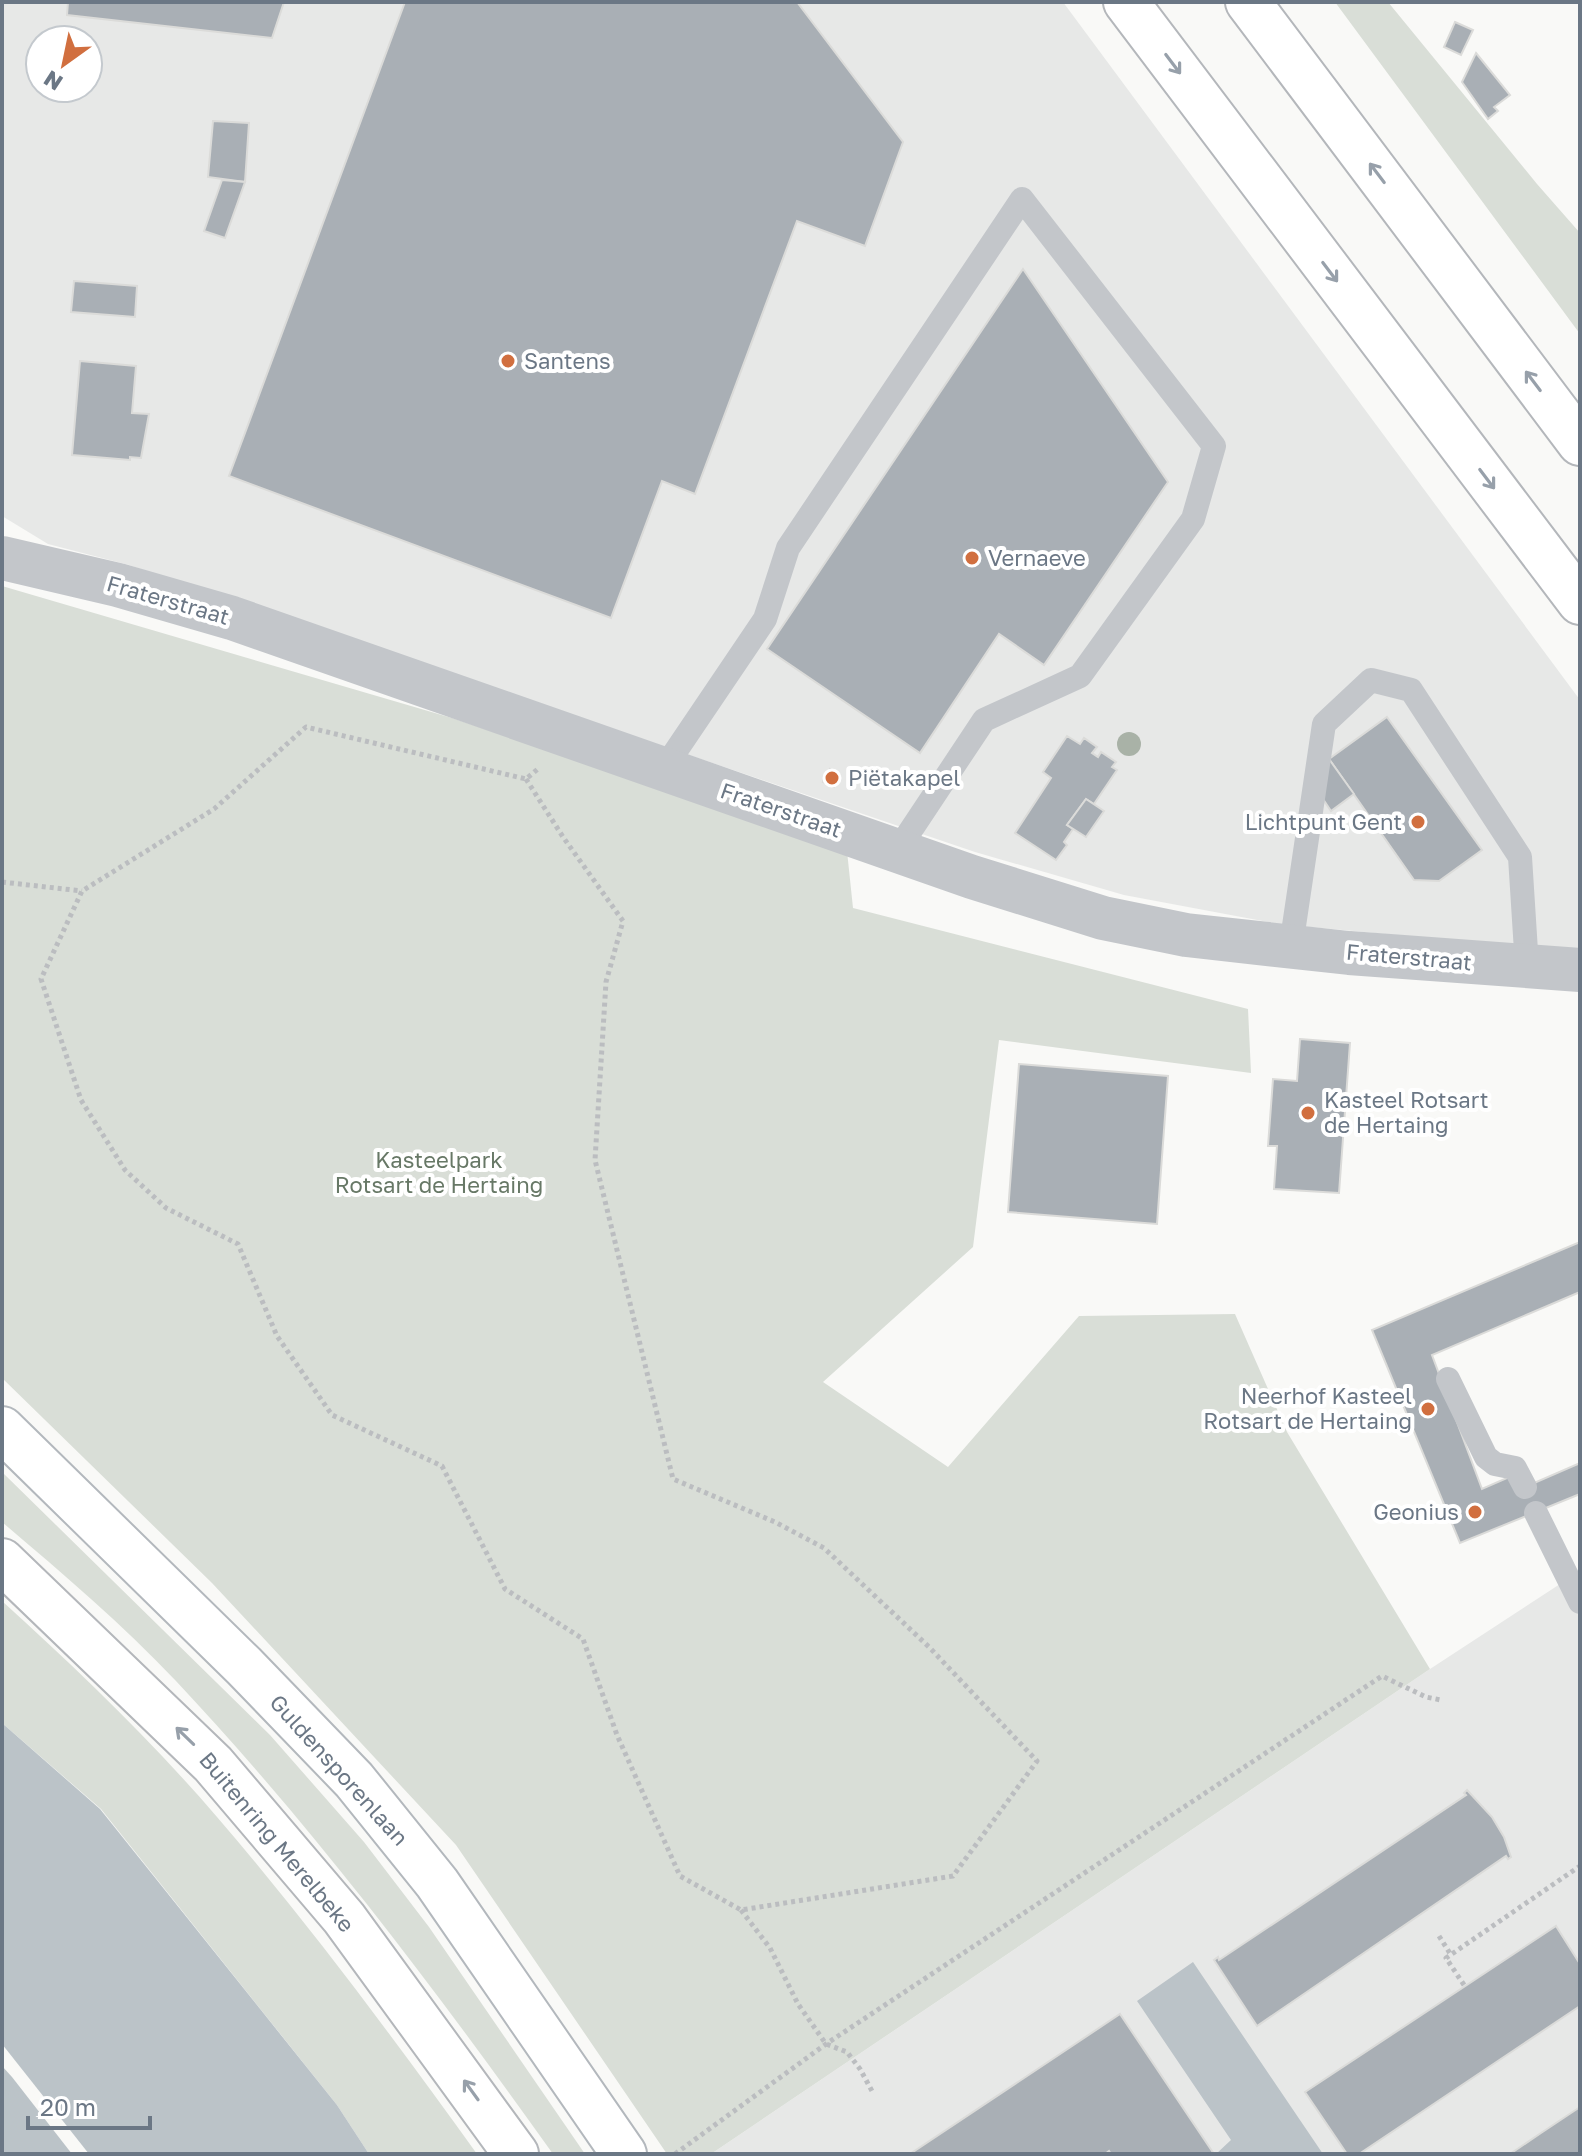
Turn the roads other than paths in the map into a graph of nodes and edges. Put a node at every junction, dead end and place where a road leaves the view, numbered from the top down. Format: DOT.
graph roads {
  1 [pos="1126,2"];
  2 [pos="1248,2"];
  3 [pos="1580,443"];
  4 [pos="2,558"];
  5 [pos="1580,602"];
  6 [pos="663,770"];
  7 [pos="897,851"];
  8 [pos="1291,946"];
  9 [pos="1527,967"];
  10 [pos="1580,970"];
  11 [pos="1448,1379"];
  12 [pos="2,1429"];
  13 [pos="1525,1487"];
  14 [pos="1536,1513"];
  15 [pos="2,1561"];
  16 [pos="1580,1602"];
  17 [pos="516,2154"];
  18 [pos="624,2154"];
  1 -- 5 [label="main road, one-way"];
  3 -- 2 [label="main road, one-way"];
  4 -- 6 [label="street, Fraterstraat"];
  6 -- 7 [label="street, Fraterstraat"];
  6 -- 7 [label="lane"];
  7 -- 8 [label="street, Fraterstraat"];
  8 -- 9 [label="street, Fraterstraat"];
  8 -- 9 [label="lane"];
  9 -- 10 [label="street, Fraterstraat"];
  11 -- 13 [label="lane"];
  12 -- 18 [label="main road, Guldensporenlaan"];
  14 -- 16 [label="lane"];
  17 -- 15 [label="main road, Buitenring Merelbeke, one-way"];
}
